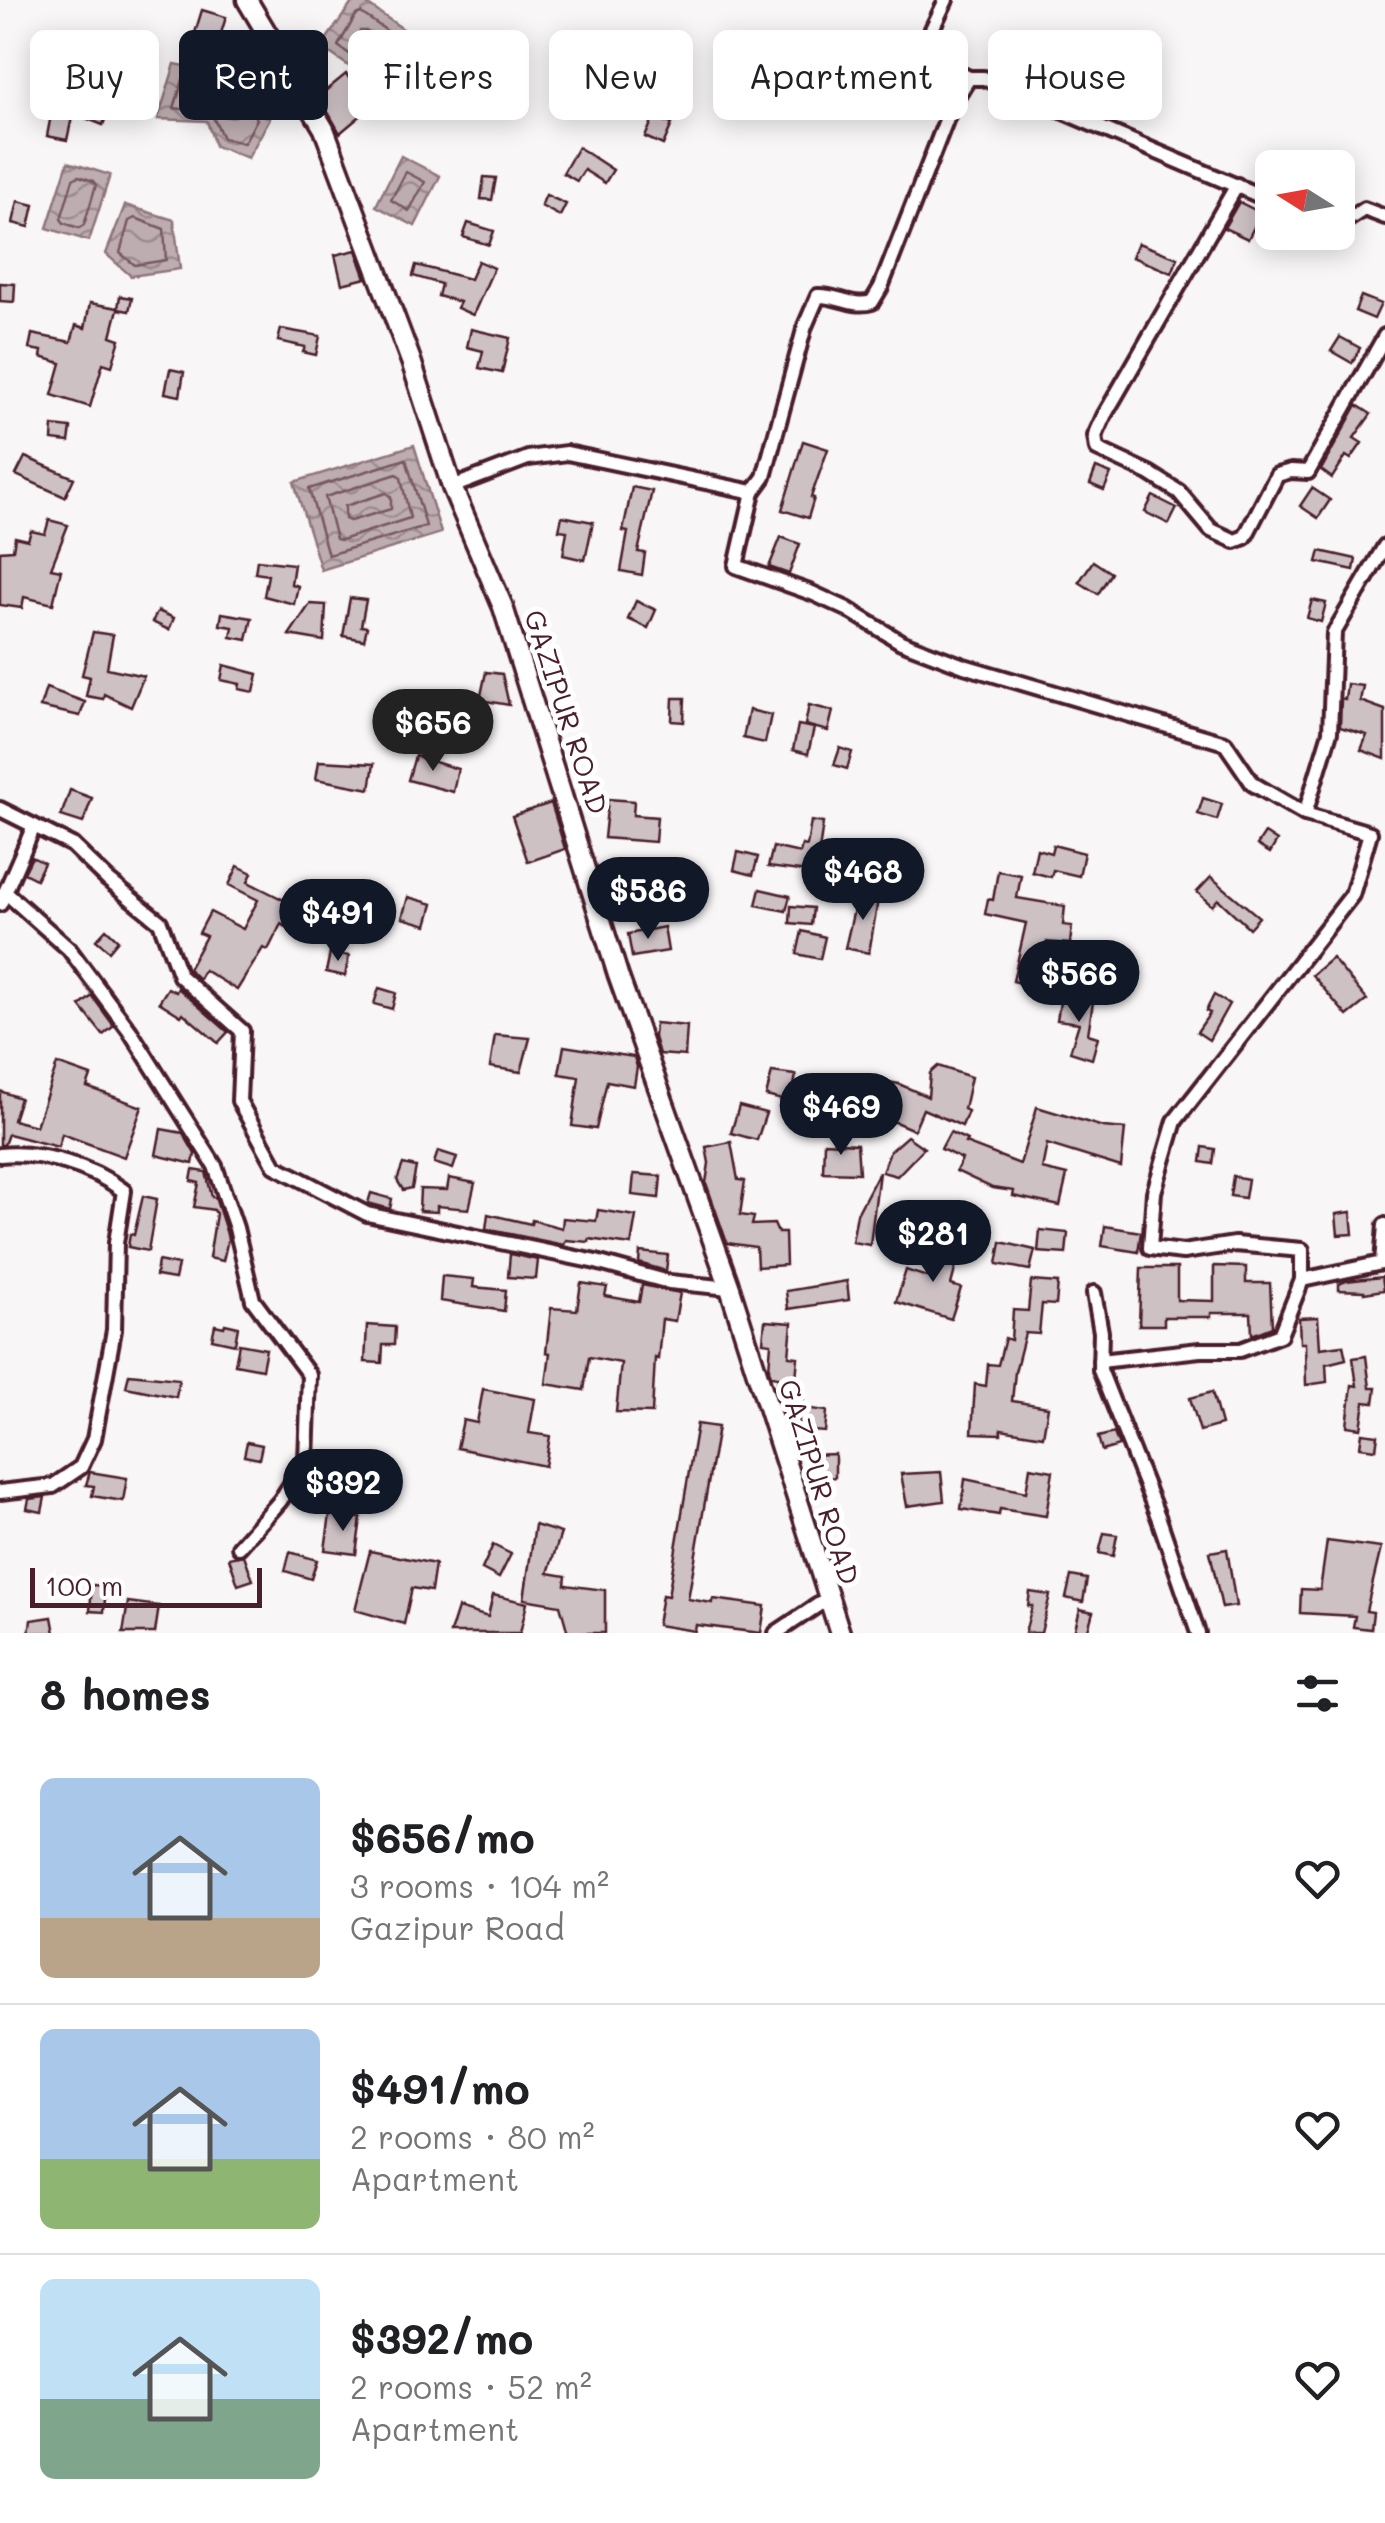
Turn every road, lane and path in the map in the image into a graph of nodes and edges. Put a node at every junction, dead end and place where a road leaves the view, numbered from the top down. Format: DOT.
graph roads {
  1 [pos="247,0"];
  2 [pos="946,0"];
  3 [pos="969,78"];
  4 [pos="1237,185"];
  5 [pos="1255,193"];
  6 [pos="1355,215"];
  7 [pos="1385,217"];
  8 [pos="1385,336"];
  9 [pos="452,487"];
  10 [pos="753,492"];
  11 [pos="1385,546"];
  12 [pos="0,809"];
  13 [pos="1305,814"];
  14 [pos="34,826"];
  15 [pos="3,898"];
  16 [pos="0,1155"];
  17 [pos="1385,1225"];
  18 [pos="1302,1280"];
  19 [pos="730,1288"];
  20 [pos="1094,1293"];
  21 [pos="1100,1361"];
  22 [pos="0,1492"];
  23 [pos="239,1547"];
  24 [pos="826,1598"];
  25 [pos="776,1633"];
  26 [pos="840,1633"];
  27 [pos="1198,1633"];
  1 -- 9 [label="street, GAZIPUR ROAD"];
  2 -- 3 [label="street"];
  3 -- 4 [label="street"];
  3 -- 10 [label="street"];
  4 -- 5 [label="street"];
  4 -- 8 [label="street"];
  6 -- 7 [label="street"];
  9 -- 10 [label="street"];
  9 -- 19 [label="street, GAZIPUR ROAD"];
  10 -- 13 [label="street"];
  11 -- 13 [label="street"];
  12 -- 14 [label="street"];
  13 -- 18 [label="street"];
  14 -- 15 [label="street"];
  14 -- 19 [label="street"];
  15 -- 23 [label="street"];
  16 -- 22 [label="street"];
  17 -- 18 [label="street"];
  18 -- 21 [label="street"];
  19 -- 24 [label="street, GAZIPUR ROAD"];
  20 -- 21 [label="street"];
  21 -- 27 [label="street"];
  24 -- 25 [label="street"];
  24 -- 26 [label="street, GAZIPUR ROAD"];
}
